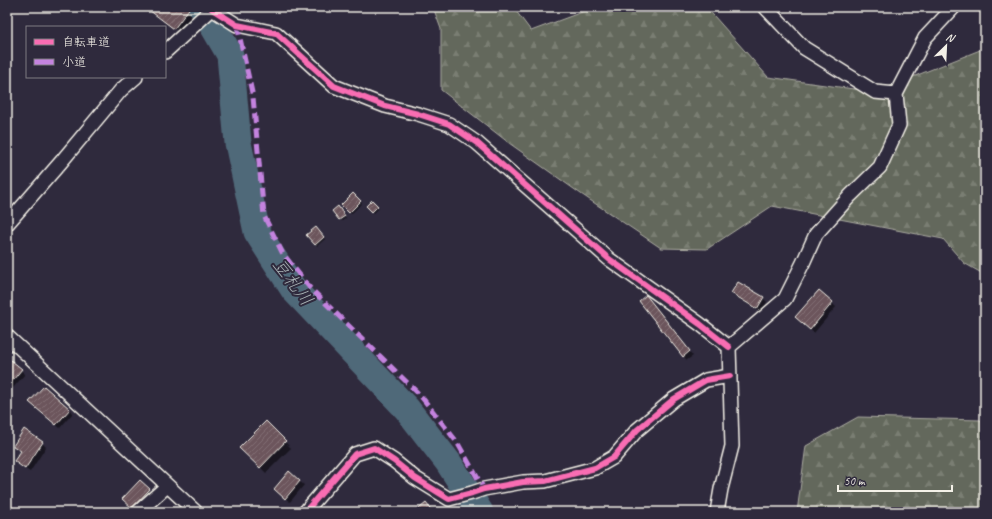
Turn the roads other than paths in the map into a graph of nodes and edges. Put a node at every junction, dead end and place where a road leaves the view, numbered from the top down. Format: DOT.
graph roads {
  1 [pos="765,7"];
  2 [pos="954,7"];
  3 [pos="212,8"];
  4 [pos="166,51"];
  5 [pos="135,78"];
  6 [pos="896,94"];
  7 [pos="7,224"];
  8 [pos="7,336"];
  9 [pos="730,347"];
  10 [pos="730,376"];
  11 [pos="167,486"];
  12 [pos="138,512"];
  13 [pos="196,512"];
  14 [pos="305,512"];
  15 [pos="717,512"];
  1 -- 6 [label="street"];
  2 -- 6 [label="street"];
  3 -- 4 [label="street"];
  3 -- 9 [label="street"];
  5 -- 7 [label="street"];
  6 -- 9 [label="street"];
  8 -- 11 [label="street"];
  9 -- 10 [label="street"];
  10 -- 14 [label="street"];
  10 -- 15 [label="street"];
  11 -- 12 [label="street"];
  11 -- 13 [label="street"];
}
